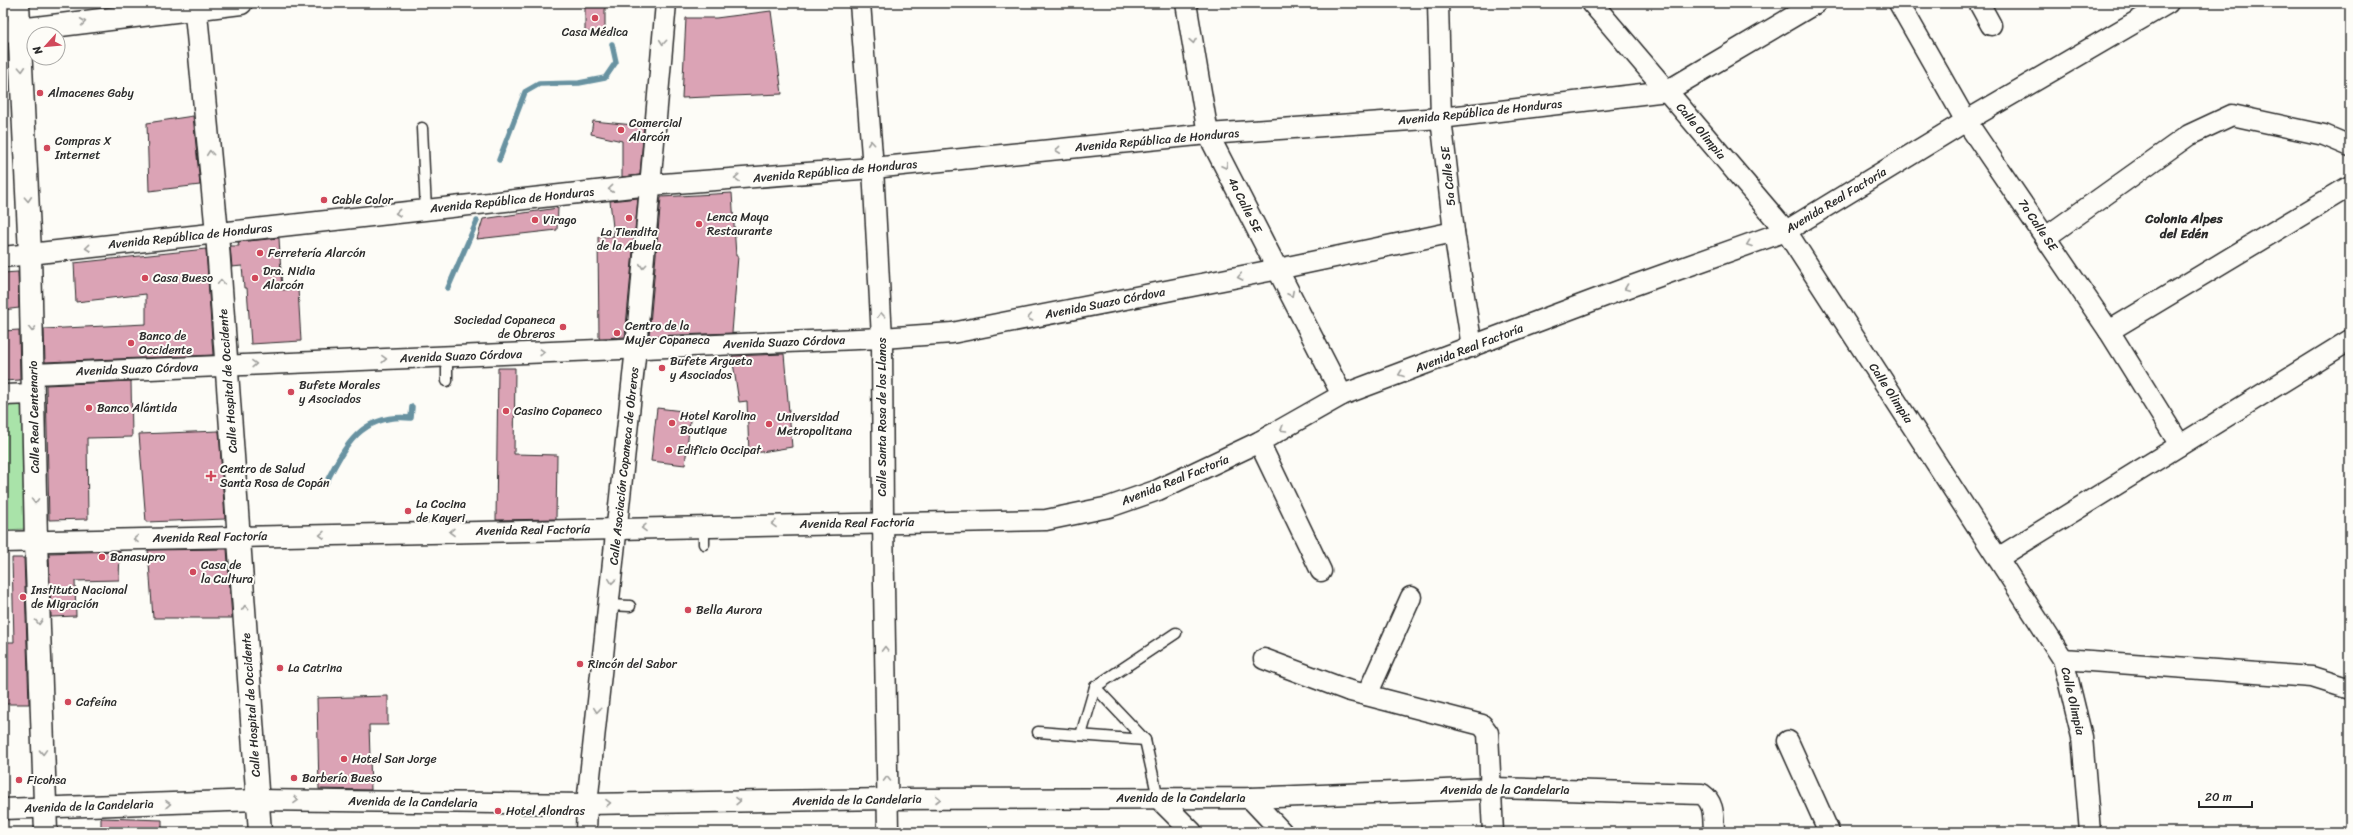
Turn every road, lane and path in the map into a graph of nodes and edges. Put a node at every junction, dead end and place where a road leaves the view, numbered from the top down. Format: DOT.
graph roads {
  1 [pos="18,3"];
  2 [pos="241,3"];
  3 [pos="666,3"];
  4 [pos="860,3"];
  5 [pos="1186,3"];
  6 [pos="1438,3"];
  7 [pos="1592,3"];
  8 [pos="1816,3"];
  9 [pos="1899,3"];
  10 [pos="1979,3"];
  11 [pos="2168,3"];
  12 [pos="196,5"];
  13 [pos="2145,8"];
  14 [pos="1991,24"];
  15 [pos="11,31"];
  16 [pos="1667,91"];
  17 [pos="1441,118"];
  18 [pos="1966,121"];
  19 [pos="422,128"];
  20 [pos="1208,134"];
  21 [pos="2350,146"];
  22 [pos="873,168"];
  23 [pos="650,185"];
  24 [pos="2350,186"];
  25 [pos="426,210"];
  26 [pos="1786,231"];
  27 [pos="1454,232"];
  28 [pos="217,233"];
  29 [pos="2046,237"];
  30 [pos="30,254"];
  31 [pos="3,257"];
  32 [pos="1278,269"];
  33 [pos="2109,331"];
  34 [pos="882,338"];
  35 [pos="2350,340"];
  36 [pos="1472,347"];
  37 [pos="636,348"];
  38 [pos="447,356"];
  39 [pos="226,366"];
  40 [pos="447,381"];
  41 [pos="33,384"];
  42 [pos="3,395"];
  43 [pos="1342,395"];
  44 [pos="1260,442"];
  45 [pos="2180,445"];
  46 [pos="883,522"];
  47 [pos="617,528"];
  48 [pos="240,536"];
  49 [pos="36,541"];
  50 [pos="3,542"];
  51 [pos="1998,558"];
  52 [pos="1320,571"];
  53 [pos="1411,597"];
  54 [pos="609,605"];
  55 [pos="630,606"];
  56 [pos="1176,633"];
  57 [pos="1264,659"];
  58 [pos="2063,659"];
  59 [pos="1095,687"];
  60 [pos="2350,689"];
  61 [pos="1367,695"];
  62 [pos="1038,732"];
  63 [pos="1081,735"];
  64 [pos="1145,740"];
  65 [pos="1788,741"];
  66 [pos="1493,788"];
  67 [pos="1158,798"];
  68 [pos="1250,798"];
  69 [pos="887,799"];
  70 [pos="257,800"];
  71 [pos="587,804"];
  72 [pos="45,808"];
  73 [pos="3,809"];
  74 [pos="46,832"];
  75 [pos="260,832"];
  76 [pos="586,832"];
  77 [pos="888,832"];
  78 [pos="1192,832"];
  79 [pos="1282,832"];
  80 [pos="1493,832"];
  81 [pos="1714,832"];
  82 [pos="1829,832"];
  83 [pos="2090,832"];
  1 -- 15 [label="street, Calle Real Centenario"];
  2 -- 12 [label="street"];
  3 -- 23 [label="street, Calle Asociación Copaneca de Obreros, one-way"];
  22 -- 4 [label="street, Calle Santa Rosa de los Llanos, one-way"];
  5 -- 20 [label="street, 4a Calle SE, one-way"];
  6 -- 17 [label="street, 5a Calle SE"];
  7 -- 16 [label="street, Calle Olimpia"];
  8 -- 16 [label="street"];
  9 -- 18 [label="street, 7a Calle SE"];
  10 -- 14 [label="street"];
  11 -- 13 [label="street, Avenida Real Factoría"];
  15 -- 12 [label="street, one-way"];
  28 -- 12 [label="street, Calle Hospital de Occidente, one-way"];
  13 -- 18 [label="street, Avenida Real Factoría"];
  15 -- 30 [label="street, Calle Real Centenario, one-way"];
  16 -- 17 [label="street, Avenida República de Honduras"];
  16 -- 26 [label="street, Calle Olimpia"];
  17 -- 20 [label="street, Avenida República de Honduras"];
  17 -- 27 [label="street, 5a Calle SE"];
  18 -- 26 [label="street, Avenida Real Factoría"];
  18 -- 29 [label="street, 7a Calle SE"];
  19 -- 25 [label="lane"];
  20 -- 22 [label="street, Avenida República de Honduras, one-way"];
  20 -- 32 [label="street, 4a Calle SE, one-way"];
  21 -- 29 [label="street"];
  22 -- 23 [label="street, Avenida República de Honduras, one-way"];
  34 -- 22 [label="street, Calle Santa Rosa de los Llanos, one-way"];
  23 -- 25 [label="street, Avenida República de Honduras, one-way"];
  23 -- 37 [label="street, Calle Asociación Copaneca de Obreros, one-way"];
  24 -- 33 [label="street"];
  25 -- 28 [label="street, Avenida República de Honduras, one-way"];
  26 -- 36 [label="street, Avenida Real Factoría, one-way"];
  26 -- 51 [label="street, Calle Olimpia"];
  27 -- 32 [label="street, Avenida Suazo Córdova"];
  27 -- 36 [label="street, 5a Calle SE"];
  28 -- 30 [label="street, Avenida República de Honduras, one-way"];
  39 -- 28 [label="street, Calle Hospital de Occidente, one-way"];
  29 -- 33 [label="street, 7a Calle SE"];
  30 -- 31 [label="street, Avenida República de Honduras"];
  30 -- 41 [label="street, Calle Real Centenario, one-way"];
  32 -- 34 [label="street, Avenida Suazo Córdova, one-way"];
  32 -- 43 [label="street, 4a Calle SE, one-way"];
  33 -- 45 [label="street, 7a Calle SE"];
  34 -- 37 [label="street, Avenida Suazo Córdova"];
  34 -- 46 [label="street, Calle Santa Rosa de los Llanos"];
  35 -- 45 [label="street"];
  36 -- 43 [label="street, Avenida Real Factoría, one-way"];
  38 -- 37 [label="street, Avenida Suazo Córdova, one-way"];
  37 -- 47 [label="street, Calle Asociación Copaneca de Obreros"];
  39 -- 38 [label="street, Avenida Suazo Córdova, one-way"];
  38 -- 40 [label="lane"];
  39 -- 41 [label="street, Avenida Suazo Córdova"];
  39 -- 48 [label="street, Calle Hospital de Occidente"];
  41 -- 42 [label="street, Avenida Suazo Córdova"];
  41 -- 49 [label="street, Calle Real Centenario, one-way"];
  43 -- 44 [label="street, Avenida Real Factoría, one-way"];
  44 -- 46 [label="street, Avenida Real Factoría"];
  44 -- 52 [label="street"];
  45 -- 51 [label="street"];
  46 -- 47 [label="street, Avenida Real Factoría, one-way"];
  69 -- 46 [label="street, Calle Santa Rosa de los Llanos, one-way"];
  47 -- 48 [label="street, Avenida Real Factoría, one-way"];
  47 -- 54 [label="street, Calle Asociación Copaneca de Obreros, one-way"];
  48 -- 49 [label="street, Avenida Real Factoría, one-way"];
  70 -- 48 [label="street, Calle Hospital de Occidente, one-way"];
  49 -- 50 [label="street, Avenida Real Factoría"];
  49 -- 72 [label="street, Calle Real Centenario, one-way"];
  51 -- 58 [label="street, Calle Olimpia"];
  53 -- 61 [label="street"];
  54 -- 55 [label="lane"];
  54 -- 71 [label="street, Calle Asociación Copaneca de Obreros, one-way"];
  56 -- 59 [label="lane"];
  57 -- 61 [label="street"];
  58 -- 60 [label="street"];
  58 -- 83 [label="street, Calle Olimpia"];
  59 -- 63 [label="lane"];
  59 -- 64 [label="lane"];
  61 -- 66 [label="street"];
  62 -- 63 [label="lane"];
  63 -- 64 [label="lane"];
  64 -- 67 [label="lane"];
  65 -- 82 [label="street"];
  66 -- 68 [label="street, Avenida de la Candelaria"];
  66 -- 80 [label="street"];
  66 -- 81 [label="street, Avenida de la Candelaria"];
  67 -- 68 [label="street, Avenida de la Candelaria"];
  69 -- 67 [label="street, Avenida de la Candelaria, one-way"];
  67 -- 78 [label="street"];
  68 -- 79 [label="street"];
  71 -- 69 [label="street, Avenida de la Candelaria, one-way"];
  69 -- 77 [label="street, Calle Santa Rosa de los Llanos"];
  70 -- 71 [label="street, Avenida de la Candelaria, one-way"];
  72 -- 70 [label="street, Avenida de la Candelaria, one-way"];
  70 -- 75 [label="street, Calle Hospital de Occidente"];
  71 -- 76 [label="street, Calle Asociación Copaneca de Obreros"];
  72 -- 73 [label="street, Avenida de la Candelaria"];
  72 -- 74 [label="street, Calle Real Centenario"];
}
